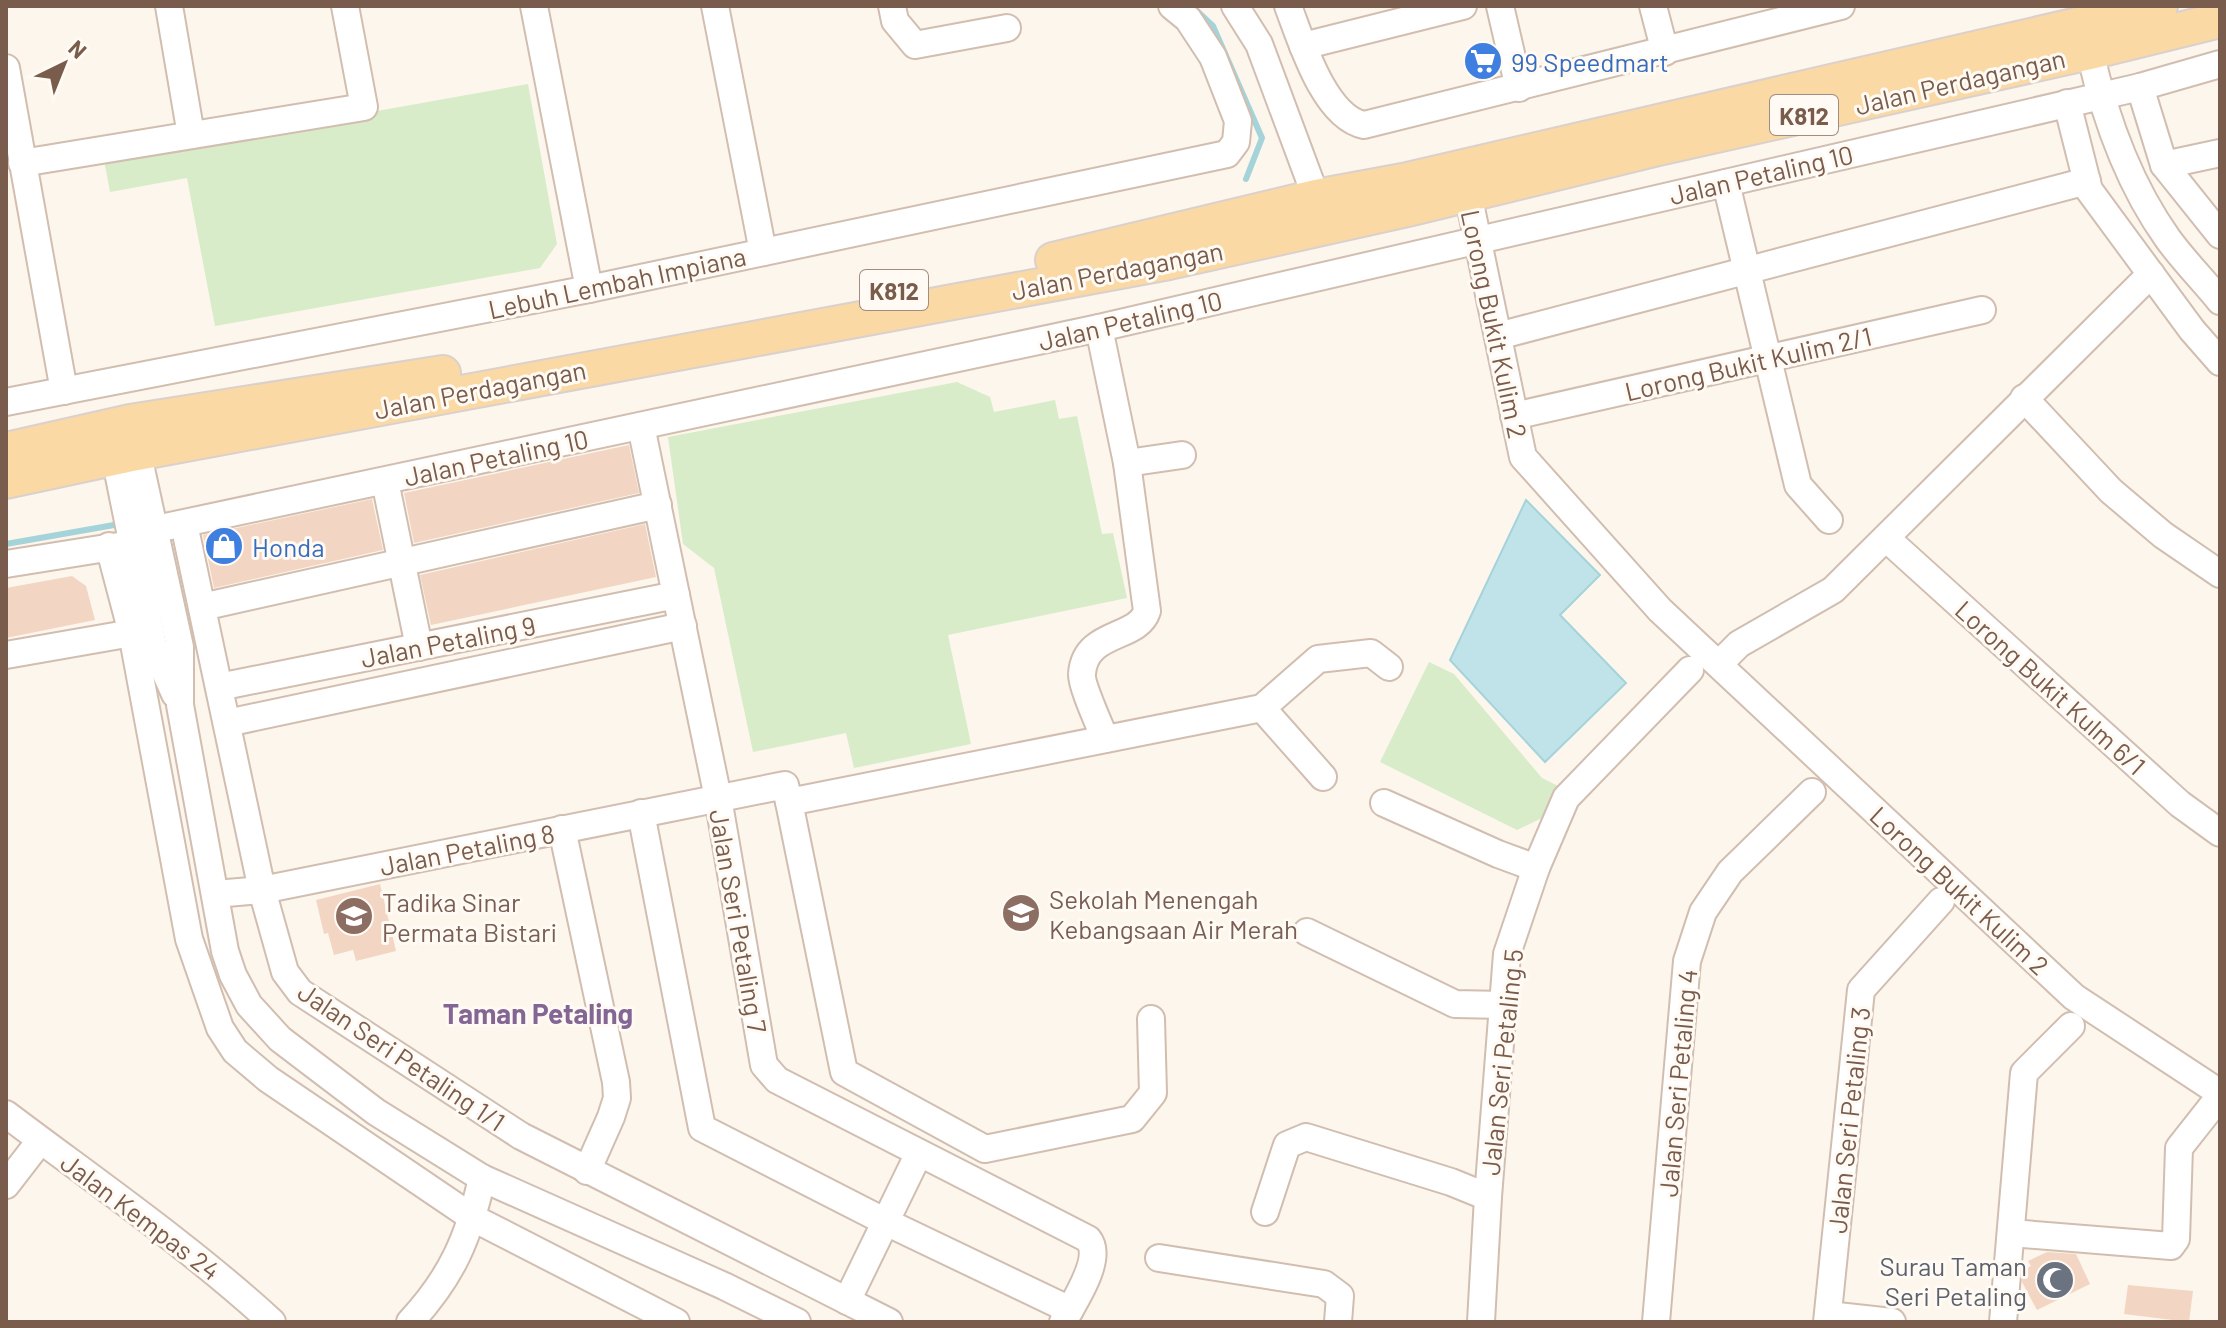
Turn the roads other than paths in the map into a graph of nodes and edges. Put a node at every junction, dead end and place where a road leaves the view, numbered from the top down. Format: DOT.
graph roads {
  1 [pos="169,6"];
  2 [pos="345,6"];
  3 [pos="534,6"];
  4 [pos="715,6"];
  5 [pos="892,6"];
  6 [pos="1172,6"];
  7 [pos="1235,6"];
  8 [pos="1288,6"];
  9 [pos="1463,6"];
  10 [pos="1500,6"];
  11 [pos="1653,6"];
  12 [pos="1841,6"];
  13 [pos="2160,6"];
  14 [pos="2220,20"];
  15 [pos="1007,28"];
  16 [pos="1303,46"];
  17 [pos="1665,52"];
  18 [pos="2090,52"];
  19 [pos="2220,64"];
  20 [pos="6,68"];
  21 [pos="2140,87"];
  22 [pos="1519,88"];
  23 [pos="2100,96"];
  24 [pos="2067,103"];
  25 [pos="191,135"];
  26 [pos="2220,153"];
  27 [pos="22,163"];
  28 [pos="2164,165"];
  29 [pos="2087,181"];
  30 [pos="1726,183"];
  31 [pos="1468,194"];
  32 [pos="1316,197"];
  33 [pos="2220,235"];
  34 [pos="1477,240"];
  35 [pos="763,252"];
  36 [pos="1746,269"];
  37 [pos="2151,274"];
  38 [pos="589,289"];
  39 [pos="2220,301"];
  40 [pos="1982,310"];
  41 [pos="1099,328"];
  42 [pos="1498,336"];
  43 [pos="1767,359"];
  44 [pos="2220,362"];
  45 [pos="64,391"];
  46 [pos="2024,398"];
  47 [pos="6,402"];
  48 [pos="1514,416"];
  49 [pos="641,426"];
  50 [pos="123,440"];
  51 [pos="6,450"];
  52 [pos="1182,455"];
  53 [pos="1127,463"];
  54 [pos="6,481"];
  55 [pos="385,481"];
  56 [pos="658,505"];
  57 [pos="1829,520"];
  58 [pos="184,524"];
  59 [pos="1886,538"];
  60 [pos="133,540"];
  61 [pos="401,563"];
  62 [pos="6,564"];
  63 [pos="2220,574"];
  64 [pos="676,595"];
  65 [pos="202,607"];
  66 [pos="683,626"];
  67 [pos="132,633"];
  68 [pos="419,647"];
  69 [pos="6,655"];
  70 [pos="1719,664"];
  71 [pos="1389,667"];
  72 [pos="1690,670"];
  73 [pos="219,687"];
  74 [pos="1262,708"];
  75 [pos="227,723"];
  76 [pos="1105,739"];
  77 [pos="1323,777"];
  78 [pos="1812,792"];
  79 [pos="718,798"];
  80 [pos="789,802"];
  81 [pos="1384,803"];
  82 [pos="641,813"];
  83 [pos="562,829"];
  84 [pos="2220,833"];
  85 [pos="1536,868"];
  86 [pos="262,890"];
  87 [pos="215,894"];
  88 [pos="1941,901"];
  89 [pos="1307,932"];
  90 [pos="1504,1005"];
  91 [pos="1151,1019"];
  92 [pos="2071,1026"];
  93 [pos="2220,1095"];
  94 [pos="6,1114"];
  95 [pos="40,1141"];
  96 [pos="919,1153"];
  97 [pos="587,1171"];
  98 [pos="482,1178"];
  99 [pos="6,1185"];
  100 [pos="1488,1197"];
  101 [pos="1265,1212"];
  102 [pos="473,1218"];
  103 [pos="886,1222"];
  104 [pos="2011,1233"];
  105 [pos="1159,1258"];
  106 [pos="847,1301"];
  107 [pos="632,1312"];
  108 [pos="1066,1316"];
  109 [pos="1828,1318"];
  110 [pos="272,1322"];
  111 [pos="410,1322"];
  112 [pos="676,1322"];
  113 [pos="797,1322"];
  114 [pos="889,1322"];
  115 [pos="1338,1322"];
  116 [pos="1481,1322"];
  117 [pos="1656,1322"];
  118 [pos="1892,1322"];
  119 [pos="2003,1322"];
  1 -- 25 [label="street"];
  2 -- 25 [label="street"];
  3 -- 38 [label="street"];
  4 -- 35 [label="street"];
  5 -- 15 [label="street"];
  6 -- 35 [label="street, Lebuh Lembah Impiana"];
  7 -- 32 [label="street"];
  8 -- 16 [label="street"];
  9 -- 16 [label="street"];
  10 -- 22 [label="street"];
  11 -- 17 [label="street"];
  12 -- 17 [label="street"];
  13 -- 32 [label="main road, Jalan Perdagangan / K812"];
  14 -- 18 [label="main road, Jalan Perdagangan / K812"];
  16 -- 22 [label="street"];
  17 -- 22 [label="street"];
  18 -- 23 [label="street"];
  18 -- 31 [label="main road, Jalan Perdagangan / K812"];
  19 -- 21 [label="street, Jalan Petaling 10"];
  20 -- 27 [label="street"];
  21 -- 23 [label="street, Jalan Petaling 10"];
  21 -- 28 [label="street"];
  23 -- 24 [label="street, Jalan Petaling 10"];
  23 -- 39 [label="street"];
  24 -- 29 [label="street"];
  24 -- 30 [label="street, Jalan Petaling 10"];
  25 -- 27 [label="street"];
  26 -- 28 [label="street"];
  27 -- 45 [label="street"];
  28 -- 33 [label="street"];
  29 -- 36 [label="street"];
  29 -- 37 [label="street"];
  30 -- 34 [label="street, Jalan Petaling 10"];
  30 -- 36 [label="street"];
  31 -- 34 [label="street, Lorong Bukit Kulim 2"];
  31 -- 50 [label="main road, Jalan Perdagangan / K812"];
  32 -- 50 [label="main road, Jalan Perdagangan / K812"];
  34 -- 41 [label="street, Jalan Petaling 10"];
  34 -- 42 [label="street, Lorong Bukit Kulim 2"];
  35 -- 38 [label="street, Lebuh Lembah Impiana"];
  36 -- 42 [label="street"];
  36 -- 43 [label="street"];
  37 -- 44 [label="street"];
  37 -- 46 [label="street"];
  38 -- 45 [label="street, Lebuh Lembah Impiana"];
  40 -- 43 [label="street, Lorong Bukit Kulim 2/1"];
  41 -- 49 [label="street, Jalan Petaling 10"];
  41 -- 53 [label="street"];
  42 -- 48 [label="street, Lorong Bukit Kulim 2"];
  43 -- 48 [label="street, Lorong Bukit Kulim 2/1"];
  43 -- 57 [label="street"];
  45 -- 47 [label="street, Lebuh Lembah Impiana"];
  46 -- 59 [label="street"];
  46 -- 63 [label="street"];
  48 -- 70 [label="street, Lorong Bukit Kulim 2"];
  49 -- 55 [label="street, Jalan Petaling 10"];
  49 -- 56 [label="street, Jalan Seri Petaling 7"];
  50 -- 51 [label="main road, Jalan Perdagangan / K812"];
  50 -- 54 [label="main road, Jalan Perdagangan / K812"];
  50 -- 60 [label="street"];
  52 -- 53 [label="street"];
  53 -- 76 [label="street"];
  55 -- 58 [label="street, Jalan Petaling 10"];
  55 -- 61 [label="street"];
  56 -- 61 [label="street"];
  56 -- 64 [label="street, Jalan Seri Petaling 7"];
  58 -- 60 [label="street, Jalan Petaling 10"];
  58 -- 65 [label="street, Jalan Seri Petaling 1/1"];
  59 -- 70 [label="street"];
  59 -- 84 [label="street, Lorong Bukit Kulm 6/1"];
  60 -- 62 [label="street, Jalan Petaling 10"];
  60 -- 67 [label="street"];
  60 -- 87 [label="street"];
  61 -- 65 [label="street"];
  61 -- 68 [label="street"];
  64 -- 66 [label="street, Jalan Seri Petaling 7"];
  64 -- 68 [label="street, Jalan Petaling 9"];
  65 -- 73 [label="street, Jalan Seri Petaling 1/1"];
  66 -- 75 [label="street"];
  66 -- 79 [label="street, Jalan Seri Petaling 7"];
  67 -- 69 [label="street"];
  67 -- 102 [label="street"];
  68 -- 73 [label="street, Jalan Petaling 9"];
  70 -- 93 [label="street, Lorong Bukit Kulim 2"];
  71 -- 74 [label="street"];
  72 -- 85 [label="street, Jalan Seri Petaling 5"];
  73 -- 75 [label="street, Jalan Seri Petaling 1/1"];
  74 -- 76 [label="street"];
  74 -- 77 [label="street"];
  75 -- 86 [label="street, Jalan Seri Petaling 1/1"];
  76 -- 80 [label="street"];
  78 -- 117 [label="street, Jalan Seri Petaling 4"];
  79 -- 80 [label="street, Jalan Petaling 8"];
  79 -- 82 [label="street, Jalan Petaling 8"];
  79 -- 96 [label="street, Jalan Seri Petaling 7"];
  80 -- 91 [label="street"];
  81 -- 85 [label="street"];
  82 -- 83 [label="street, Jalan Petaling 8"];
  82 -- 103 [label="street"];
  83 -- 86 [label="street, Jalan Petaling 8"];
  83 -- 97 [label="street"];
  85 -- 90 [label="street, Jalan Seri Petaling 5"];
  86 -- 87 [label="street, Jalan Petaling 8"];
  86 -- 97 [label="street, Jalan Seri Petaling 1/1"];
  87 -- 98 [label="street"];
  88 -- 109 [label="street, Jalan Seri Petaling 3"];
  89 -- 90 [label="street"];
  90 -- 100 [label="street, Jalan Seri Petaling 5"];
  92 -- 104 [label="street"];
  93 -- 104 [label="street"];
  94 -- 95 [label="street, Jalan Kempas 24"];
  95 -- 99 [label="street"];
  95 -- 110 [label="street, Jalan Kempas 24"];
  96 -- 103 [label="street"];
  96 -- 108 [label="street, Jalan Seri Petaling 7"];
  97 -- 106 [label="street, Jalan Seri Petaling 1/1"];
  98 -- 102 [label="street"];
  98 -- 113 [label="street"];
  100 -- 101 [label="street"];
  100 -- 116 [label="street, Jalan Seri Petaling 5"];
  102 -- 107 [label="street"];
  102 -- 111 [label="street"];
  103 -- 106 [label="street"];
  103 -- 108 [label="street"];
  104 -- 119 [label="street"];
  105 -- 115 [label="street"];
  106 -- 114 [label="street, Jalan Seri Petaling 1/1"];
  107 -- 112 [label="street"];
  109 -- 118 [label="street"];
}
